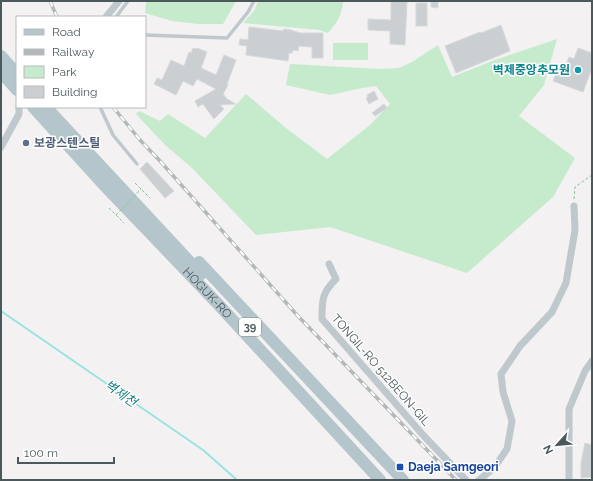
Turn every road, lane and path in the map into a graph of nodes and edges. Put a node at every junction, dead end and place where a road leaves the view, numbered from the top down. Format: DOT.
graph roads {
  1 [pos="118,1"];
  2 [pos="128,1"];
  3 [pos="254,1"];
  4 [pos="107,16"];
  5 [pos="117,16"];
  6 [pos="146,35"];
  7 [pos="1,56"];
  8 [pos="1,72"];
  9 [pos="16,73"];
  10 [pos="16,89"];
  11 [pos="19,108"];
  12 [pos="34,108"];
  13 [pos="47,108"];
  14 [pos="100,108"];
  15 [pos="1,147"];
  16 [pos="137,164"];
  17 [pos="592,175"];
  18 [pos="107,181"];
  19 [pos="135,183"];
  20 [pos="141,189"];
  21 [pos="150,198"];
  22 [pos="574,206"];
  23 [pos="109,208"];
  24 [pos="116,215"];
  25 [pos="124,224"];
  26 [pos="329,264"];
  27 [pos="592,361"];
  28 [pos="386,479"];
  29 [pos="369,480"];
  30 [pos="403,480"];
  31 [pos="466,480"];
  32 [pos="479,480"];
  33 [pos="569,480"];
  1 -- 4 [label="street"];
  2 -- 5 [label="lane"];
  3 -- 6 [label="lane"];
  7 -- 9 [label="main road"];
  8 -- 10 [label="main road"];
  11 -- 15 [label="street"];
  12 -- 18 [label="main road, HOGUK-RO / 39"];
  13 -- 18 [label="main road, HOGUK-RO / 39"];
  14 -- 16 [label="lane"];
  17 -- 22 [label="path"];
  18 -- 28 [label="main road, HOGUK-RO / 39"];
  18 -- 29 [label="main road"];
  18 -- 30 [label="main road"];
  19 -- 20 [label="path"];
  20 -- 21 [label="path"];
  20 -- 24 [label="path, bridge"];
  22 -- 32 [label="street"];
  23 -- 24 [label="path"];
  24 -- 25 [label="path"];
  26 -- 31 [label="street, TONGIL-RO 512BEON-GIL"];
  27 -- 33 [label="street"];
}
